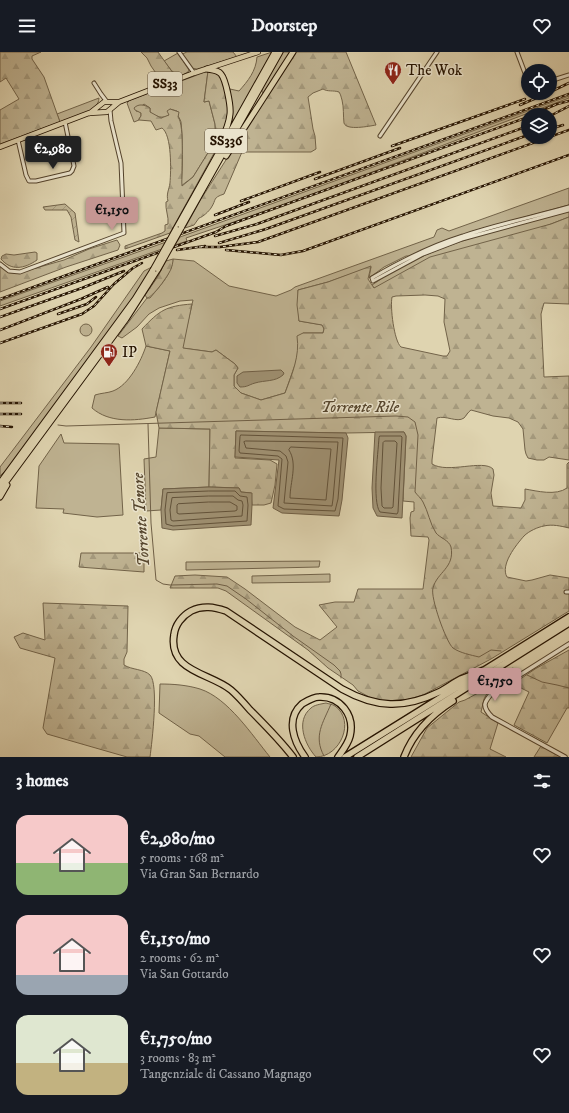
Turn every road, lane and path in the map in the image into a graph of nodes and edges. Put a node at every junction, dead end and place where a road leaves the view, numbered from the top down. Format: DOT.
graph roads {
  1 [pos="179,52"];
  2 [pos="258,52"];
  3 [pos="275,52"];
  4 [pos="280,52"];
  5 [pos="293,52"];
  6 [pos="437,52"];
  7 [pos="517,52"];
  8 [pos="522,64"];
  9 [pos="207,69"];
  10 [pos="194,73"];
  11 [pos="569,75"];
  12 [pos="557,79"];
  13 [pos="94,83"];
  14 [pos="101,94"];
  15 [pos="107,102"];
  16 [pos="119,102"];
  17 [pos="100,105"];
  18 [pos="110,109"];
  19 [pos="104,112"];
  20 [pos="89,114"];
  21 [pos="111,121"];
  22 [pos="65,122"];
  23 [pos="380,136"];
  24 [pos="18,140"];
  25 [pos="6,145"];
  26 [pos="0,147"];
  27 [pos="0,150"];
  28 [pos="206,180"];
  29 [pos="569,207"];
  30 [pos="569,210"];
  31 [pos="0,264"];
  32 [pos="16,465"];
  33 [pos="0,479"];
  34 [pos="0,483"];
  35 [pos="0,490"];
  36 [pos="0,497"];
  37 [pos="569,617"];
  38 [pos="569,623"];
  39 [pos="569,644"];
  40 [pos="486,673"];
  41 [pos="293,757"];
  42 [pos="305,757"];
  43 [pos="338,757"];
  44 [pos="344,757"];
  45 [pos="357,757"];
  46 [pos="404,757"];
  47 [pos="565,757"];
  1 -- 10 [label="street"];
  2 -- 9 [label="main road, SS33"];
  3 -- 28 [label="highway, SS336"];
  4 -- 28 [label="highway, SS336"];
  5 -- 28 [label="highway"];
  6 -- 23 [label="street"];
  7 -- 8 [label="street"];
  9 -- 10 [label="main road, SS33"];
  9 -- 28 [label="highway"];
  10 -- 16 [label="main road, SS33"];
  11 -- 12 [label="street"];
  13 -- 14 [label="street"];
  14 -- 15 [label="street"];
  14 -- 17 [label="street"];
  15 -- 16 [label="main road, SS33"];
  15 -- 17 [label="main road, SS33"];
  15 -- 18 [label="main road"];
  16 -- 18 [label="main road, SS33"];
  17 -- 19 [label="main road"];
  17 -- 20 [label="main road, SS33"];
  18 -- 19 [label="main road, SS33"];
  18 -- 21 [label="street"];
  19 -- 20 [label="main road, SS33"];
  19 -- 21 [label="street"];
  20 -- 22 [label="main road, SS33"];
  21 -- 31 [label="street"];
  22 -- 24 [label="main road, SS33"];
  22 -- 24 [label="street"];
  24 -- 25 [label="main road, SS33"];
  25 -- 26 [label="main road"];
  25 -- 27 [label="main road"];
  28 -- 32 [label="highway, SS336, bridge"];
  29 -- 30 [label="street"];
  32 -- 33 [label="highway"];
  32 -- 34 [label="highway, SS336"];
  32 -- 35 [label="highway, SS336"];
  32 -- 36 [label="highway"];
  37 -- 40 [label="highway"];
  38 -- 40 [label="highway"];
  39 -- 47 [label="street"];
  40 -- 41 [label="highway"];
  40 -- 44 [label="highway"];
  40 -- 45 [label="highway"];
  40 -- 46 [label="highway"];
  42 -- 43 [label="highway"];
}
